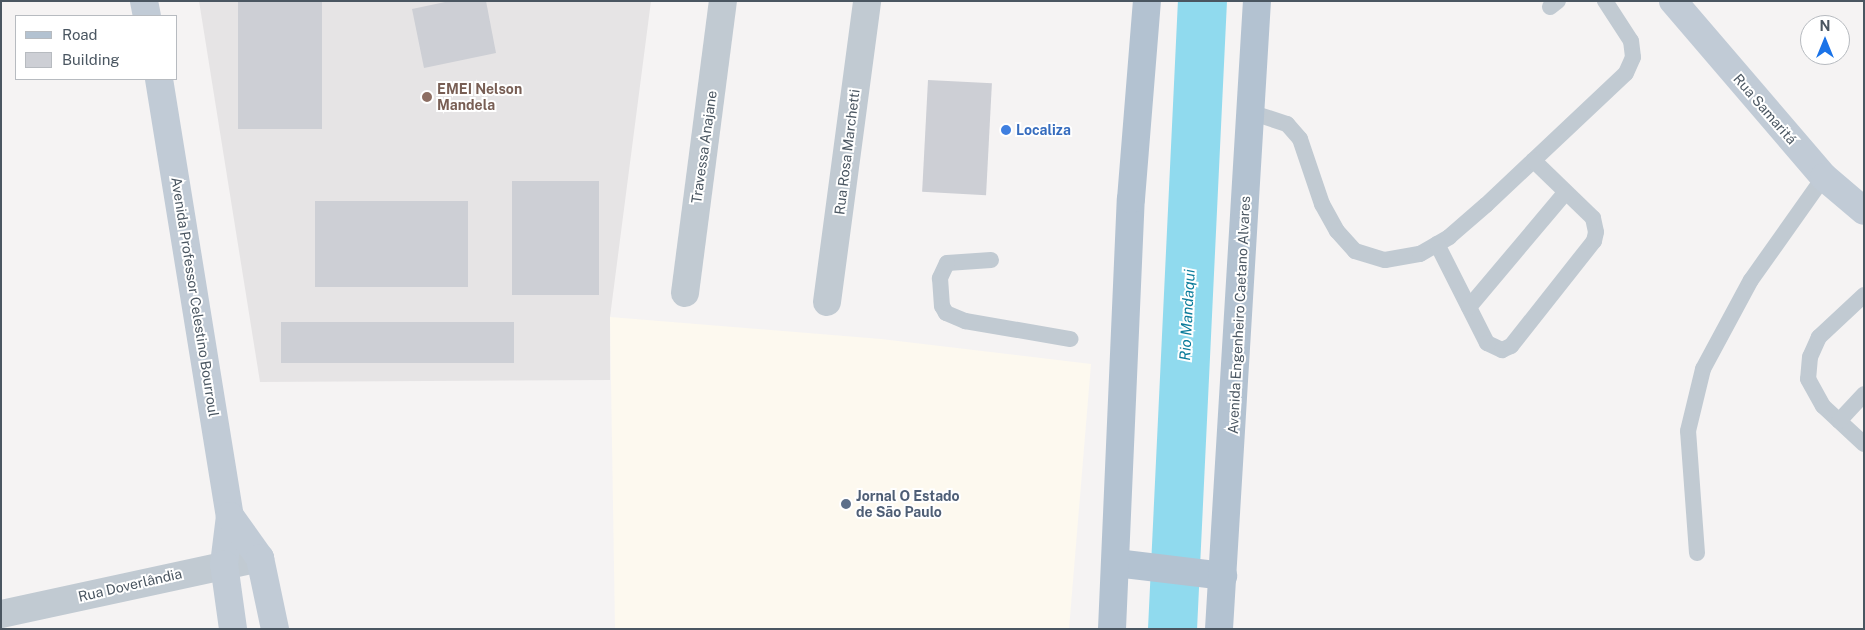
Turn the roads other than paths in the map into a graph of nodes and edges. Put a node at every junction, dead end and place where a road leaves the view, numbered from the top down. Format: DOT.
graph roads {
  1 [pos="144,1"];
  2 [pos="723,1"];
  3 [pos="867,1"];
  4 [pos="1147,1"];
  5 [pos="1256,1"];
  6 [pos="1605,1"];
  7 [pos="1673,1"];
  8 [pos="147,15"];
  9 [pos="159,80"];
  10 [pos="1250,112"];
  11 [pos="1533,160"];
  12 [pos="1824,177"];
  13 [pos="1566,192"];
  14 [pos="1862,203"];
  15 [pos="1437,244"];
  16 [pos="991,260"];
  17 [pos="685,293"];
  18 [pos="1864,295"];
  19 [pos="827,302"];
  20 [pos="1469,307"];
  21 [pos="1070,339"];
  22 [pos="1864,394"];
  23 [pos="1839,421"];
  24 [pos="1864,444"];
  25 [pos="230,516"];
  26 [pos="1697,553"];
  27 [pos="260,558"];
  28 [pos="1116,563"];
  29 [pos="224,564"];
  30 [pos="1223,576"];
  31 [pos="1,614"];
  32 [pos="233,629"];
  33 [pos="275,629"];
  34 [pos="1112,629"];
  35 [pos="1219,629"];
  1 -- 8 [label="main road"];
  2 -- 17 [label="street, Travessa Anajane"];
  3 -- 19 [label="street, Rua Rosa Marchetti"];
  4 -- 28 [label="main road"];
  5 -- 10 [label="main road, Avenida Engenheiro Caetano Alvares"];
  6 -- 11 [label="lane"];
  7 -- 12 [label="main road, Rua Samaritá"];
  9 -- 25 [label="main road, Avenida Professor Celestino Bourroul"];
  10 -- 15 [label="lane"];
  10 -- 30 [label="main road, Avenida Engenheiro Caetano Alvares"];
  11 -- 13 [label="lane"];
  11 -- 15 [label="lane"];
  12 -- 14 [label="main road, Rua Samaritá"];
  12 -- 26 [label="lane"];
  13 -- 20 [label="lane"];
  13 -- 20 [label="lane"];
  15 -- 20 [label="lane"];
  16 -- 21 [label="lane"];
  18 -- 23 [label="lane"];
  22 -- 23 [label="lane"];
  23 -- 24 [label="lane"];
  25 -- 27 [label="main road, Avenida Professor Celestino Bourroul"];
  25 -- 29 [label="main road, Avenida Professor Celestino Bourroul"];
  27 -- 29 [label="street, Rua Doverlândia"];
  27 -- 33 [label="main road, Avenida Professor Celestino Bourroul"];
  28 -- 30 [label="main road"];
  28 -- 34 [label="main road"];
  29 -- 31 [label="street, Rua Doverlândia"];
  29 -- 32 [label="main road, Avenida Professor Celestino Bourroul"];
  30 -- 35 [label="main road, Avenida Engenheiro Caetano Alvares"];
}
